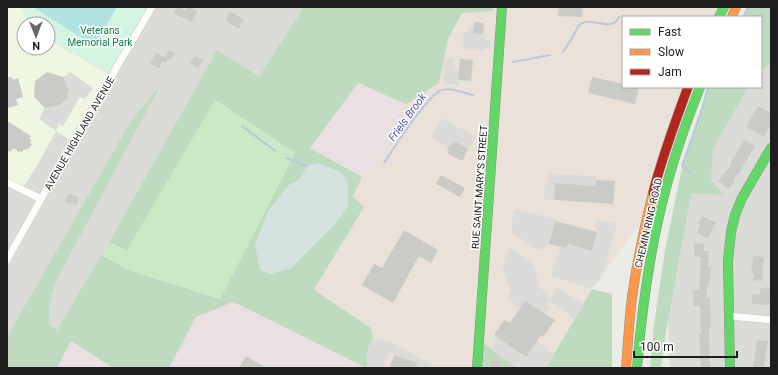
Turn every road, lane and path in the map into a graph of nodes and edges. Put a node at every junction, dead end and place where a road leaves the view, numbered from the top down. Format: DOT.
graph roads {
  1 [pos="152,7"];
  2 [pos="502,7"];
  3 [pos="724,7"];
  4 [pos="720,16"];
  5 [pos="688,88"];
  6 [pos="700,88"];
  7 [pos="771,148"];
  8 [pos="768,161"];
  9 [pos="7,182"];
  10 [pos="42,199"];
  11 [pos="7,260"];
  12 [pos="729,316"];
  13 [pos="771,320"];
  14 [pos="477,368"];
  15 [pos="626,368"];
  16 [pos="637,368"];
  17 [pos="730,368"];
  1 -- 10 [label="street, AVENUE HIGHLAND AVENUE"];
  2 -- 14 [label="main road, RUE SAINT MARY'S STREET"];
  3 -- 4 [label="main road"];
  5 -- 15 [label="main road, CHEMIN RING ROAD"];
  6 -- 16 [label="main road, CHEMIN RING ROAD"];
  7 -- 8 [label="main road"];
  8 -- 12 [label="main road"];
  9 -- 10 [label="street"];
  10 -- 11 [label="street, AVENUE HIGHLAND AVENUE"];
  12 -- 13 [label="street"];
  12 -- 17 [label="main road"];
}
